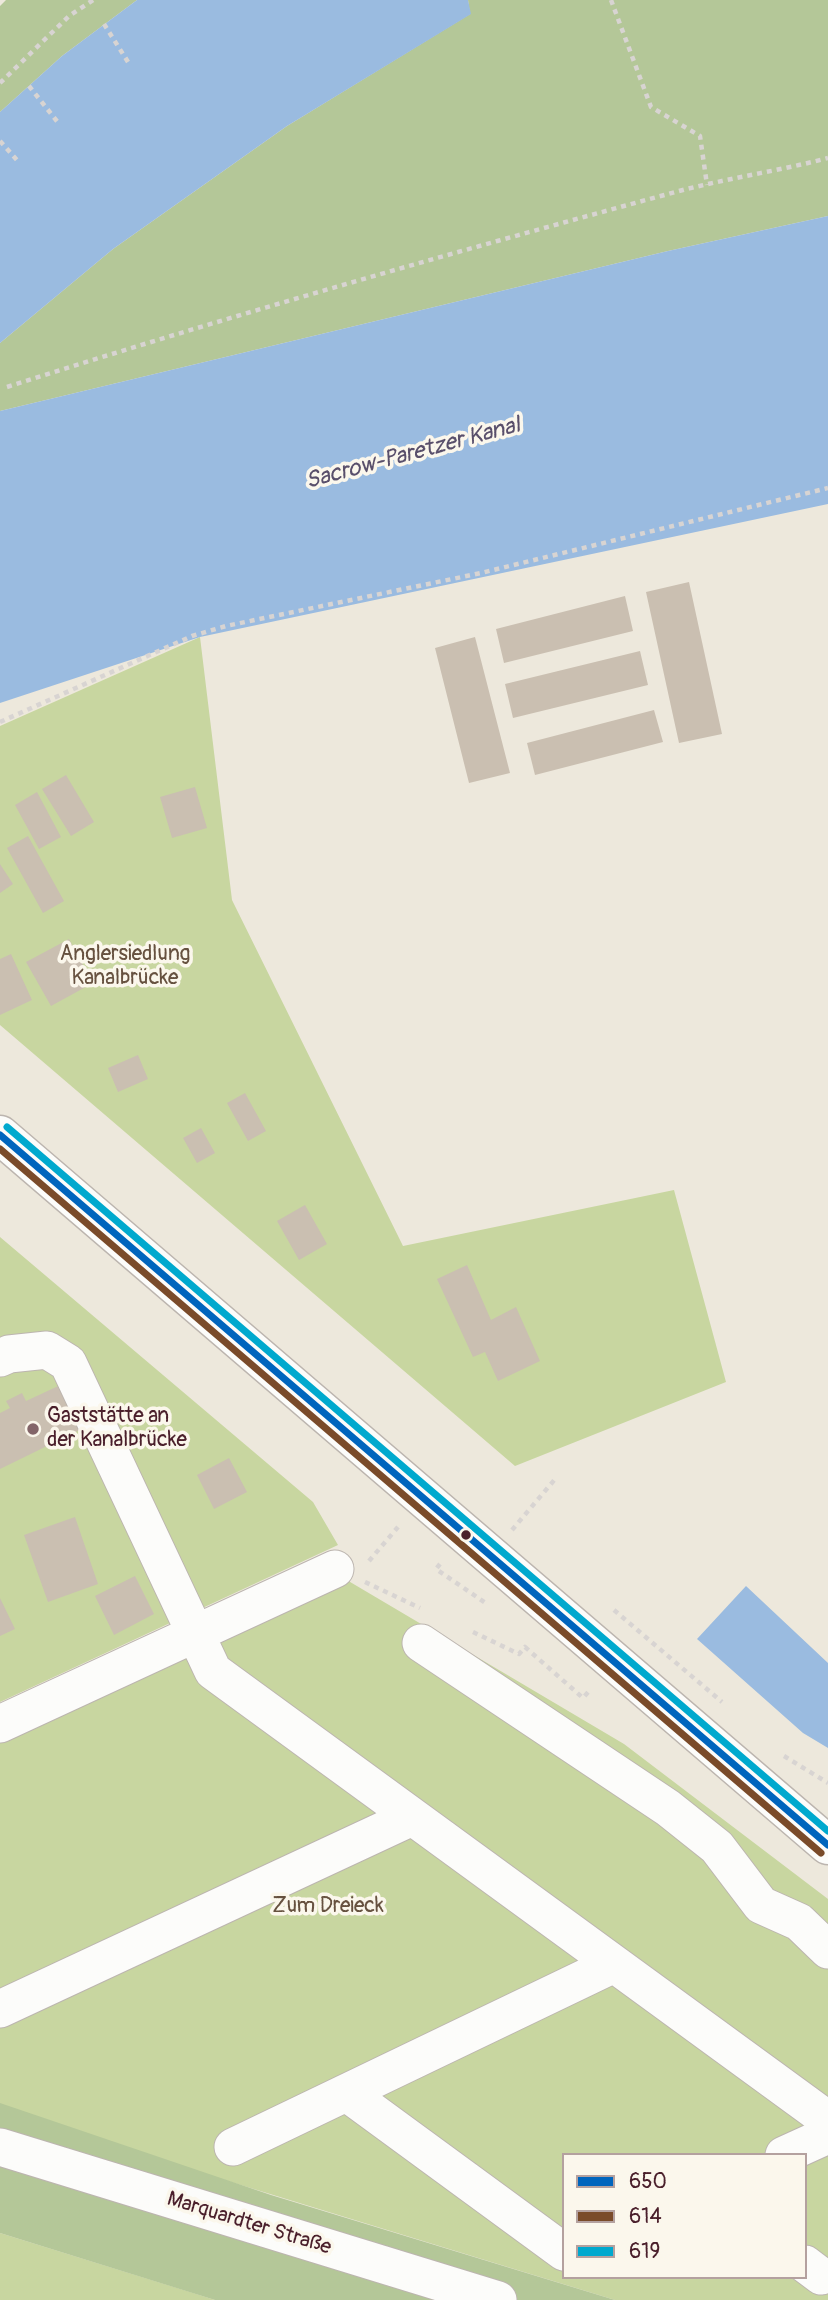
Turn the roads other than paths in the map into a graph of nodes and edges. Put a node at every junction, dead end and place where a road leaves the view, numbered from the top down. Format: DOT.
graph roads {
  1 [pos="0,1135"];
  2 [pos="0,1358"];
  3 [pos="345,1573"];
  4 [pos="426,1628"];
  5 [pos="195,1634"];
  6 [pos="0,1724"];
  7 [pos="412,1817"];
  8 [pos="828,1844"];
  9 [pos="828,1950"];
  10 [pos="614,1964"];
  11 [pos="0,2008"];
  12 [pos="347,2093"];
  13 [pos="828,2120"];
  14 [pos="828,2134"];
  15 [pos="0,2147"];
  16 [pos="233,2147"];
  17 [pos="788,2153"];
  18 [pos="562,2251"];
  19 [pos="498,2300"];
  1 -- 8 [label="main road"];
  2 -- 5 [label="street"];
  3 -- 5 [label="street"];
  4 -- 9 [label="street"];
  5 -- 6 [label="street"];
  5 -- 7 [label="street"];
  7 -- 10 [label="street"];
  7 -- 11 [label="street"];
  10 -- 12 [label="street"];
  10 -- 13 [label="street"];
  12 -- 16 [label="street"];
  12 -- 18 [label="street"];
  14 -- 17 [label="street"];
  15 -- 19 [label="street, Marquardter Straße"];
}
